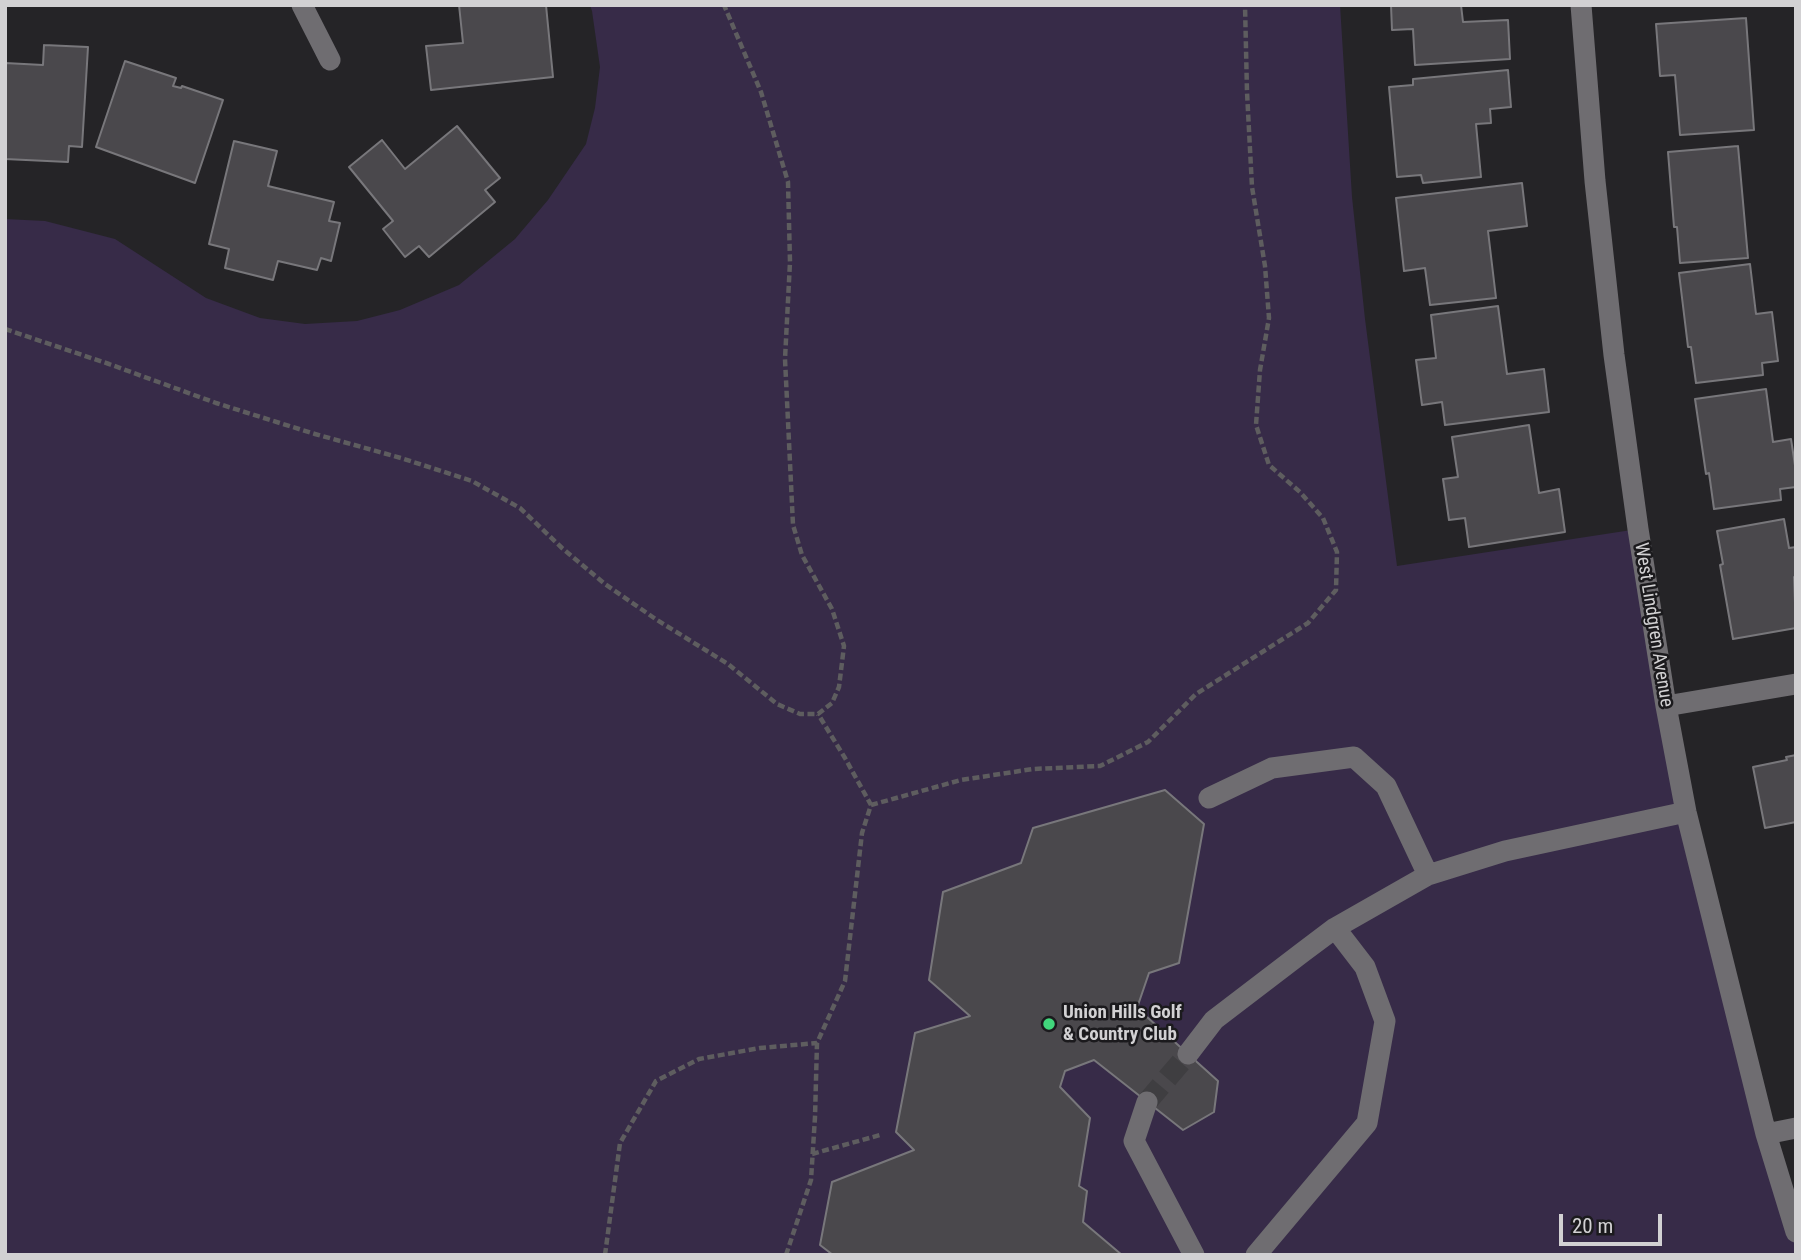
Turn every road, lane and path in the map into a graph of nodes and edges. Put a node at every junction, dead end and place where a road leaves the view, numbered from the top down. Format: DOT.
graph roads {
  1 [pos="302,5"];
  2 [pos="724,5"];
  3 [pos="1245,5"];
  4 [pos="1581,5"];
  5 [pos="330,60"];
  6 [pos="5,329"];
  7 [pos="1796,684"];
  8 [pos="1666,706"];
  9 [pos="818,715"];
  10 [pos="1209,798"];
  11 [pos="871,805"];
  12 [pos="1686,813"];
  13 [pos="1428,875"];
  14 [pos="1335,928"];
  15 [pos="817,1043"];
  16 [pos="1188,1054"];
  17 [pos="1147,1102"];
  18 [pos="1796,1128"];
  19 [pos="1766,1134"];
  20 [pos="880,1136"];
  21 [pos="812,1154"];
  22 [pos="1796,1232"];
  23 [pos="605,1255"];
  24 [pos="786,1255"];
  25 [pos="1194,1255"];
  26 [pos="1256,1255"];
  1 -- 5 [label="street"];
  2 -- 9 [label="path"];
  3 -- 11 [label="path"];
  4 -- 8 [label="street, West Lindgren Avenue"];
  6 -- 9 [label="path"];
  7 -- 8 [label="street"];
  8 -- 12 [label="street, West Lindgren Avenue"];
  9 -- 11 [label="path"];
  10 -- 13 [label="street"];
  11 -- 15 [label="path"];
  12 -- 13 [label="street"];
  12 -- 19 [label="street, West Lindgren Avenue"];
  13 -- 14 [label="street"];
  14 -- 16 [label="street"];
  14 -- 26 [label="street"];
  15 -- 21 [label="path"];
  15 -- 23 [label="path"];
  17 -- 25 [label="street"];
  18 -- 19 [label="street"];
  19 -- 22 [label="street, West Lindgren Avenue"];
  20 -- 21 [label="path"];
  21 -- 24 [label="path"];
}
